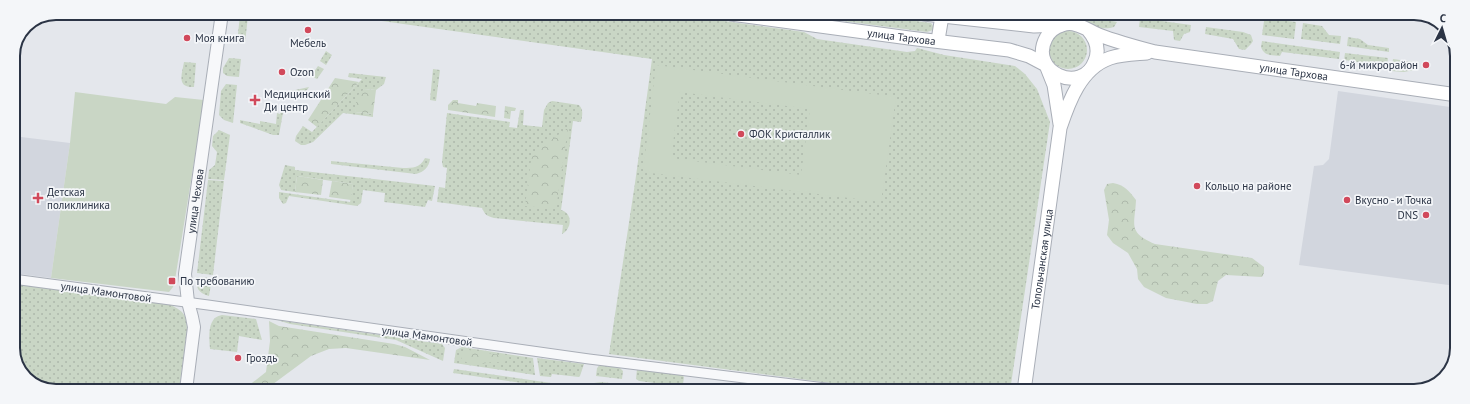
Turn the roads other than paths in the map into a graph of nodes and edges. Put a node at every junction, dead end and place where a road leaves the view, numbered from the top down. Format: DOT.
graph roads {
  1 [pos="221,20"];
  2 [pos="776,20"];
  3 [pos="941,20"];
  4 [pos="979,20"];
  5 [pos="1068,21"];
  6 [pos="1088,30"];
  7 [pos="938,40"];
  8 [pos="1155,52"];
  9 [pos="1046,65"];
  10 [pos="1090,69"];
  11 [pos="1450,94"];
  12 [pos="1060,128"];
  13 [pos="20,280"];
  14 [pos="188,302"];
  15 [pos="187,384"];
  16 [pos="793,384"];
  17 [pos="1025,384"];
  1 -- 14 [label="street, улица Чехова"];
  2 -- 7 [label="main road, улица Тархова"];
  3 -- 7 [label="main road"];
  4 -- 5 [label="main road"];
  5 -- 6 [label="main road"];
  5 -- 9 [label="main road"];
  6 -- 8 [label="main road, улица Тархова"];
  6 -- 10 [label="main road"];
  7 -- 9 [label="main road, улица Тархова"];
  8 -- 10 [label="main road, улица Тархова"];
  8 -- 11 [label="main road, улица Тархова"];
  9 -- 10 [label="main road"];
  9 -- 12 [label="main road, Топольчанская улица"];
  10 -- 12 [label="main road, Топольчанская улица"];
  12 -- 17 [label="main road, Топольчанская улица"];
  13 -- 14 [label="street, улица Мамонтовой"];
  14 -- 15 [label="street, улица Чехова"];
  14 -- 16 [label="street, улица Мамонтовой"];
}
